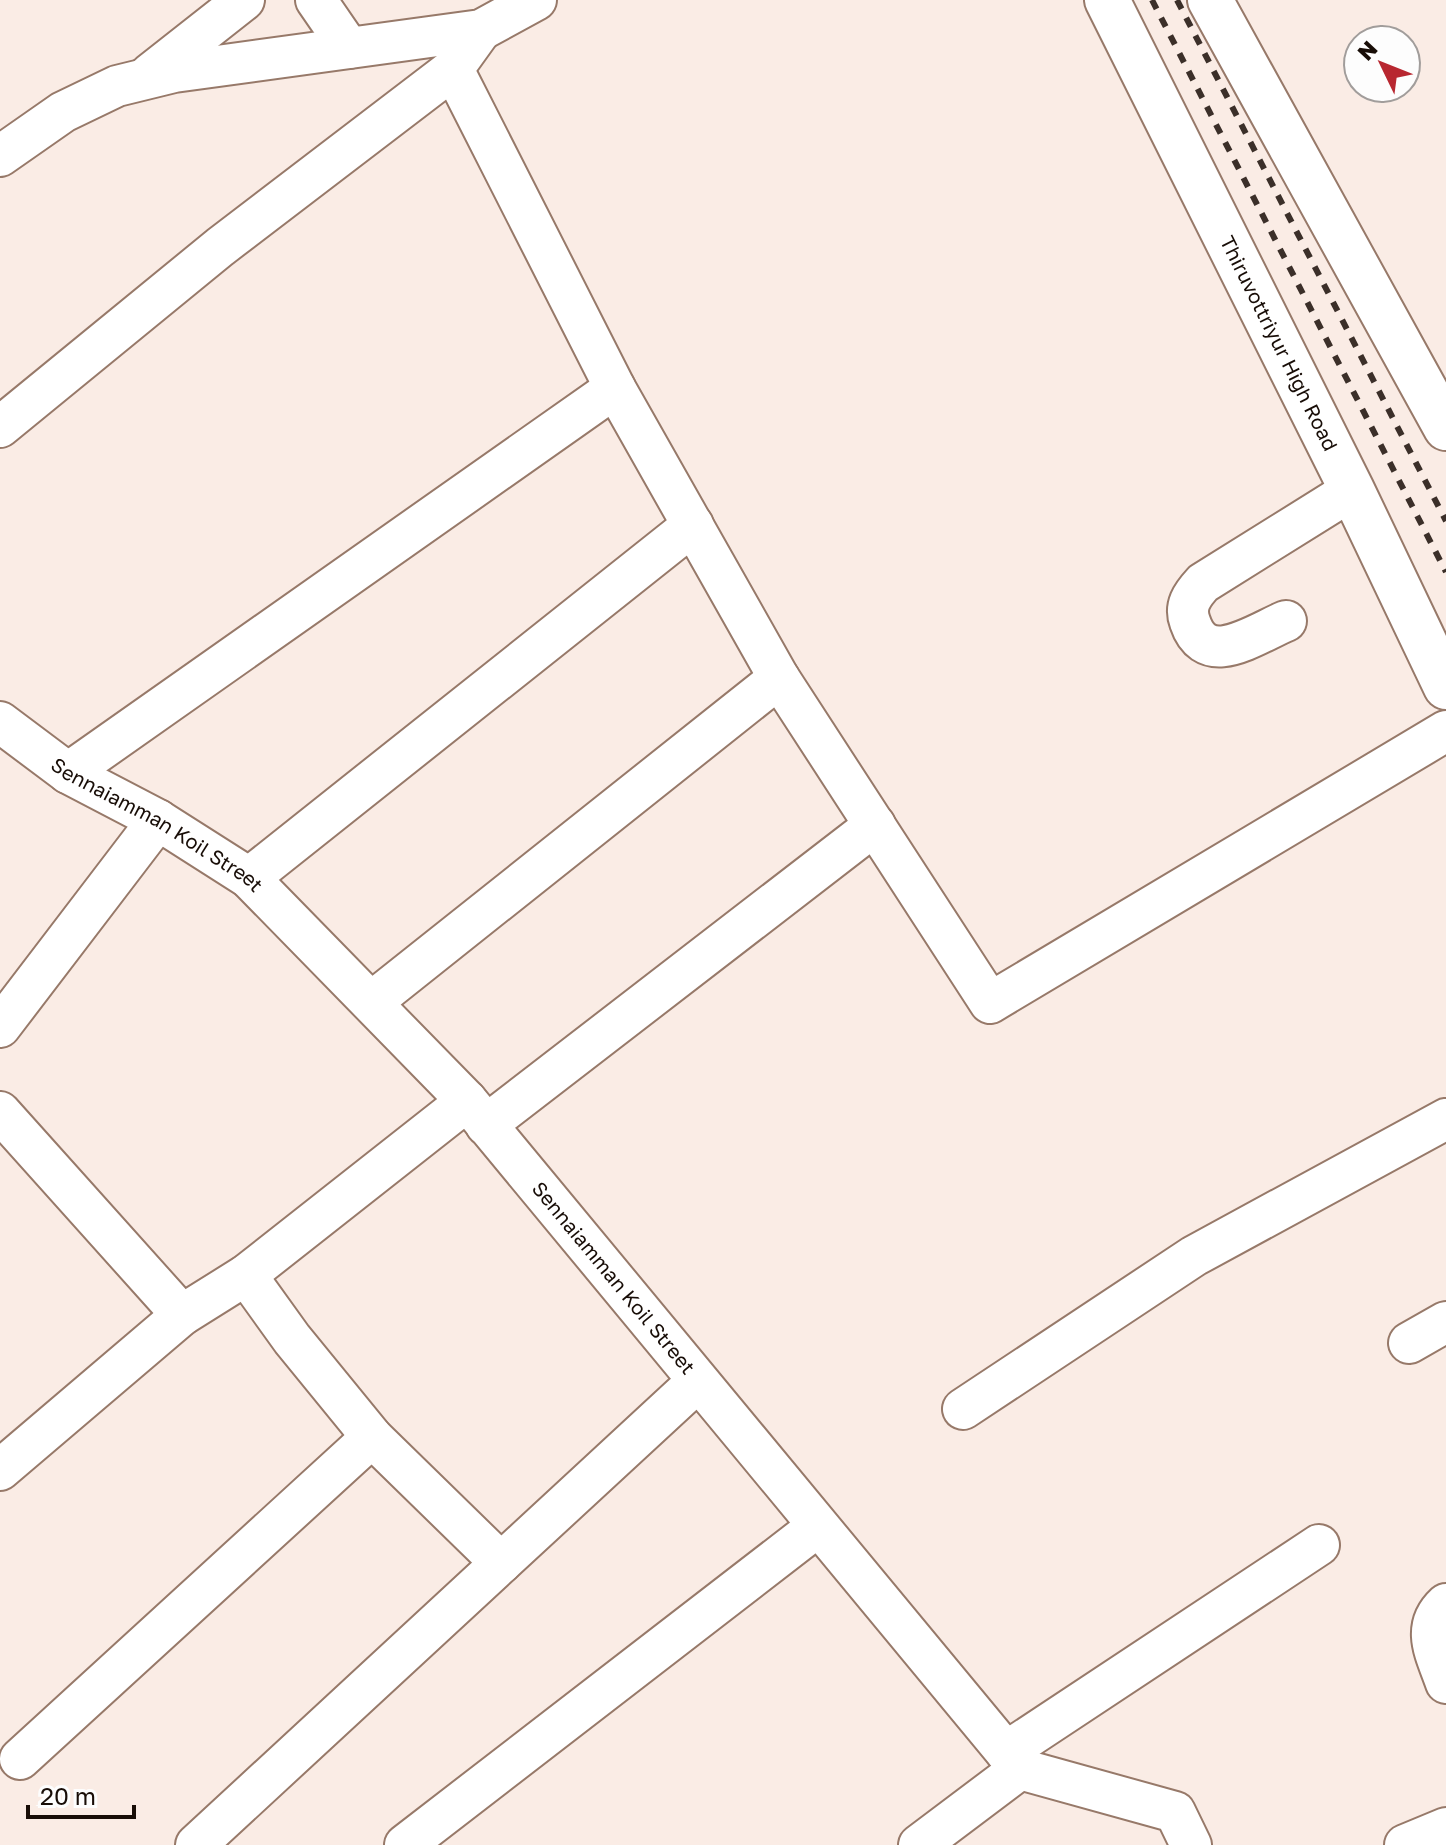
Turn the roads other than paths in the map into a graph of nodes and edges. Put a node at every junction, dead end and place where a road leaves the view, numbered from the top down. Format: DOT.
graph roads {
  1 [pos="244,0"];
  2 [pos="316,0"];
  3 [pos="536,0"];
  4 [pos="1107,0"];
  5 [pos="1210,0"];
  6 [pos="481,30"];
  7 [pos="349,48"];
  8 [pos="453,69"];
  9 [pos="142,80"];
  10 [pos="0,156"];
  11 [pos="615,388"];
  12 [pos="0,427"];
  13 [pos="1446,428"];
  14 [pos="1352,490"];
  15 [pos="693,525"];
  16 [pos="1286,621"];
  17 [pos="779,678"];
  18 [pos="1446,687"];
  19 [pos="0,722"];
  20 [pos="1446,731"];
  21 [pos="68,773"];
  22 [pos="158,820"];
  23 [pos="875,825"];
  24 [pos="249,878"];
  25 [pos="373,1001"];
  26 [pos="0,1027"];
  27 [pos="0,1112"];
  28 [pos="476,1113"];
  29 [pos="1446,1119"];
  30 [pos="246,1275"];
  31 [pos="182,1315"];
  32 [pos="1446,1322"];
  33 [pos="1409,1343"];
  34 [pos="698,1381"];
  35 [pos="963,1409"];
  36 [pos="372,1437"];
  37 [pos="6,1453"];
  38 [pos="817,1527"];
  39 [pos="1319,1545"];
  40 [pos="501,1563"];
  41 [pos="1446,1604"];
  42 [pos="1446,1683"];
  43 [pos="20,1759"];
  44 [pos="1013,1760"];
  45 [pos="1446,1828"];
  46 [pos="196,1845"];
  47 [pos="405,1845"];
  48 [pos="919,1845"];
  49 [pos="1191,1845"];
  50 [pos="1405,1845"];
  1 -- 9 [label="street"];
  2 -- 7 [label="street"];
  3 -- 6 [label="street"];
  4 -- 14 [label="main road, Thiruvottriyur High Road"];
  5 -- 13 [label="main road"];
  6 -- 7 [label="street"];
  6 -- 8 [label="street"];
  7 -- 9 [label="street"];
  8 -- 11 [label="street"];
  8 -- 12 [label="street"];
  9 -- 10 [label="street"];
  11 -- 15 [label="street"];
  11 -- 21 [label="street"];
  14 -- 16 [label="street"];
  14 -- 18 [label="main road, Thiruvottriyur High Road"];
  15 -- 17 [label="street"];
  15 -- 24 [label="street"];
  17 -- 23 [label="street"];
  17 -- 25 [label="street"];
  19 -- 21 [label="street, Sennaiamman Koil Street"];
  20 -- 23 [label="street"];
  21 -- 22 [label="street, Sennaiamman Koil Street"];
  22 -- 24 [label="street, Sennaiamman Koil Street"];
  22 -- 26 [label="street"];
  23 -- 28 [label="street"];
  24 -- 25 [label="street, Sennaiamman Koil Street"];
  25 -- 28 [label="street, Sennaiamman Koil Street"];
  27 -- 31 [label="street"];
  28 -- 30 [label="street"];
  28 -- 34 [label="street, Sennaiamman Koil Street"];
  29 -- 35 [label="street"];
  30 -- 31 [label="street"];
  30 -- 36 [label="street"];
  31 -- 37 [label="street"];
  32 -- 33 [label="street"];
  34 -- 38 [label="street, Sennaiamman Koil Street"];
  34 -- 40 [label="street"];
  36 -- 40 [label="street"];
  36 -- 43 [label="street"];
  38 -- 44 [label="street, Sennaiamman Koil Street"];
  38 -- 47 [label="street"];
  39 -- 44 [label="street"];
  40 -- 46 [label="street"];
  41 -- 42 [label="street"];
  44 -- 48 [label="street"];
  44 -- 49 [label="street"];
  45 -- 50 [label="street"];
}
